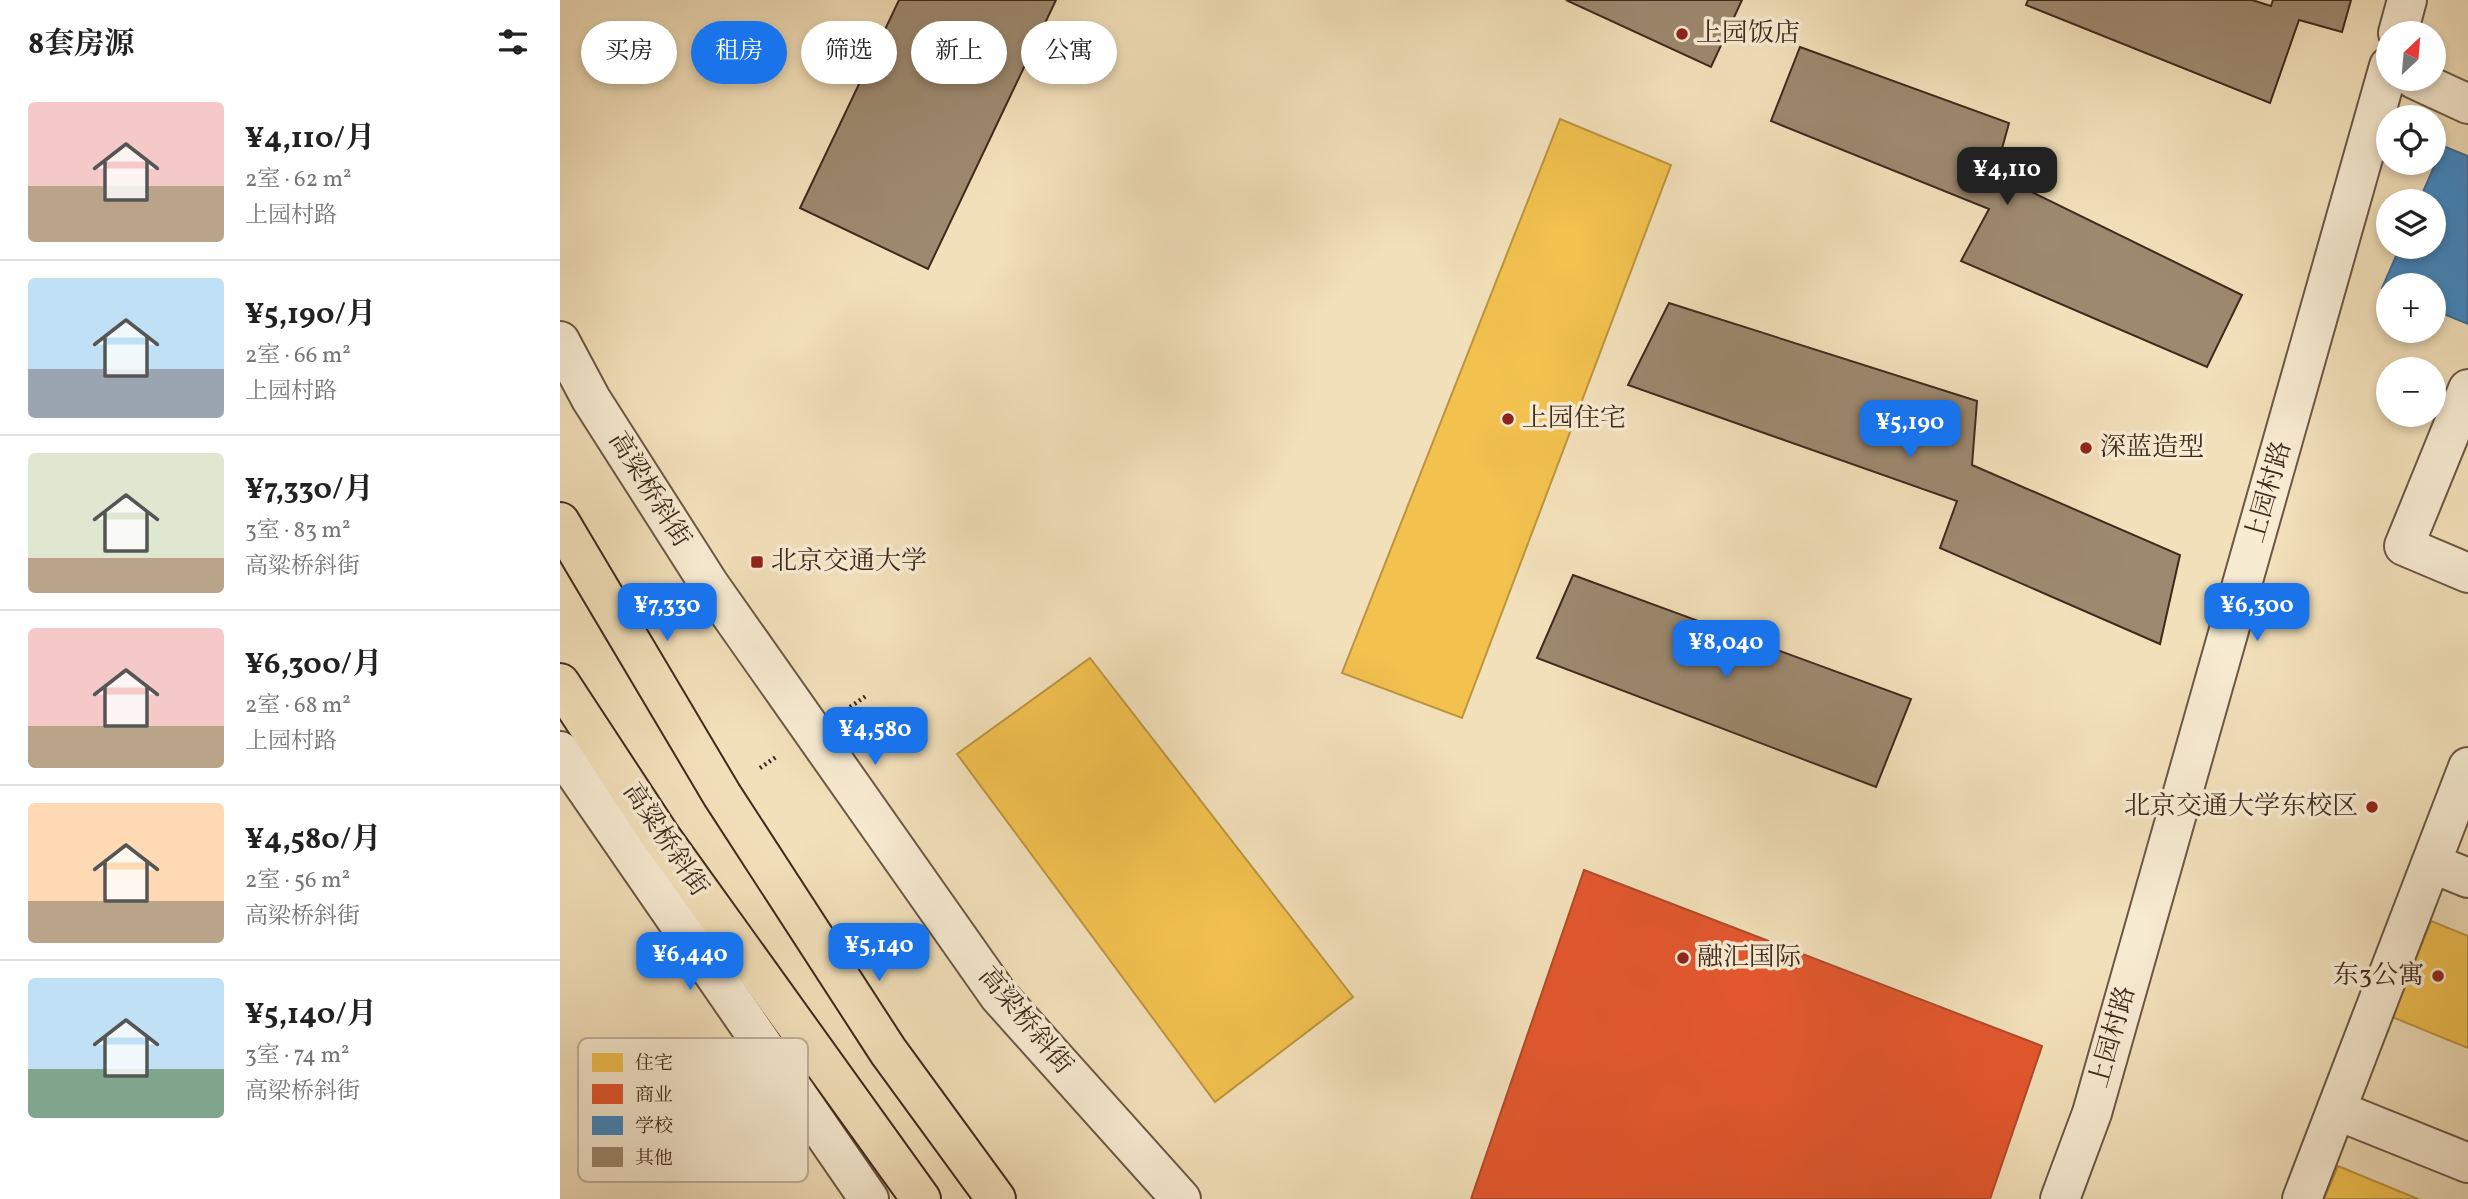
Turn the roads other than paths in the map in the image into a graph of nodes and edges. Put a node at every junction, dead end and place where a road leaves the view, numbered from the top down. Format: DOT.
graph roads {
  1 [pos="2407,0"];
  2 [pos="2401,21"];
  3 [pos="2382,91"];
  4 [pos="2440,91"];
  5 [pos="2468,104"];
  6 [pos="560,341"];
  7 [pos="2468,389"];
  8 [pos="560,522"];
  9 [pos="2468,573"];
  10 [pos="560,683"];
  11 [pos="560,751"];
  12 [pos="2468,767"];
  13 [pos="2431,863"];
  14 [pos="2468,878"];
  15 [pos="758,1038"];
  16 [pos="805,1038"];
  17 [pos="808,1042"];
  18 [pos="2336,1110"];
  19 [pos="808,1111"];
  20 [pos="2468,1163"];
  21 [pos="869,1199"];
  22 [pos="921,1199"];
  23 [pos="996,1199"];
  24 [pos="1181,1199"];
  25 [pos="2060,1199"];
  26 [pos="2302,1199"];
  1 -- 2 [label="street"];
  3 -- 25 [label="street, 上园村路"];
  4 -- 5 [label="street"];
  6 -- 24 [label="street, 高梁桥斜街"];
  7 -- 9 [label="street"];
  8 -- 23 [label="main road"];
  10 -- 16 [label="main road, 高粱桥斜街"];
  11 -- 15 [label="street"];
  12 -- 13 [label="street"];
  13 -- 14 [label="street"];
  13 -- 18 [label="street"];
  17 -- 22 [label="main road, 高粱桥斜街"];
  18 -- 20 [label="street"];
  18 -- 26 [label="street"];
  19 -- 21 [label="street"];
}
